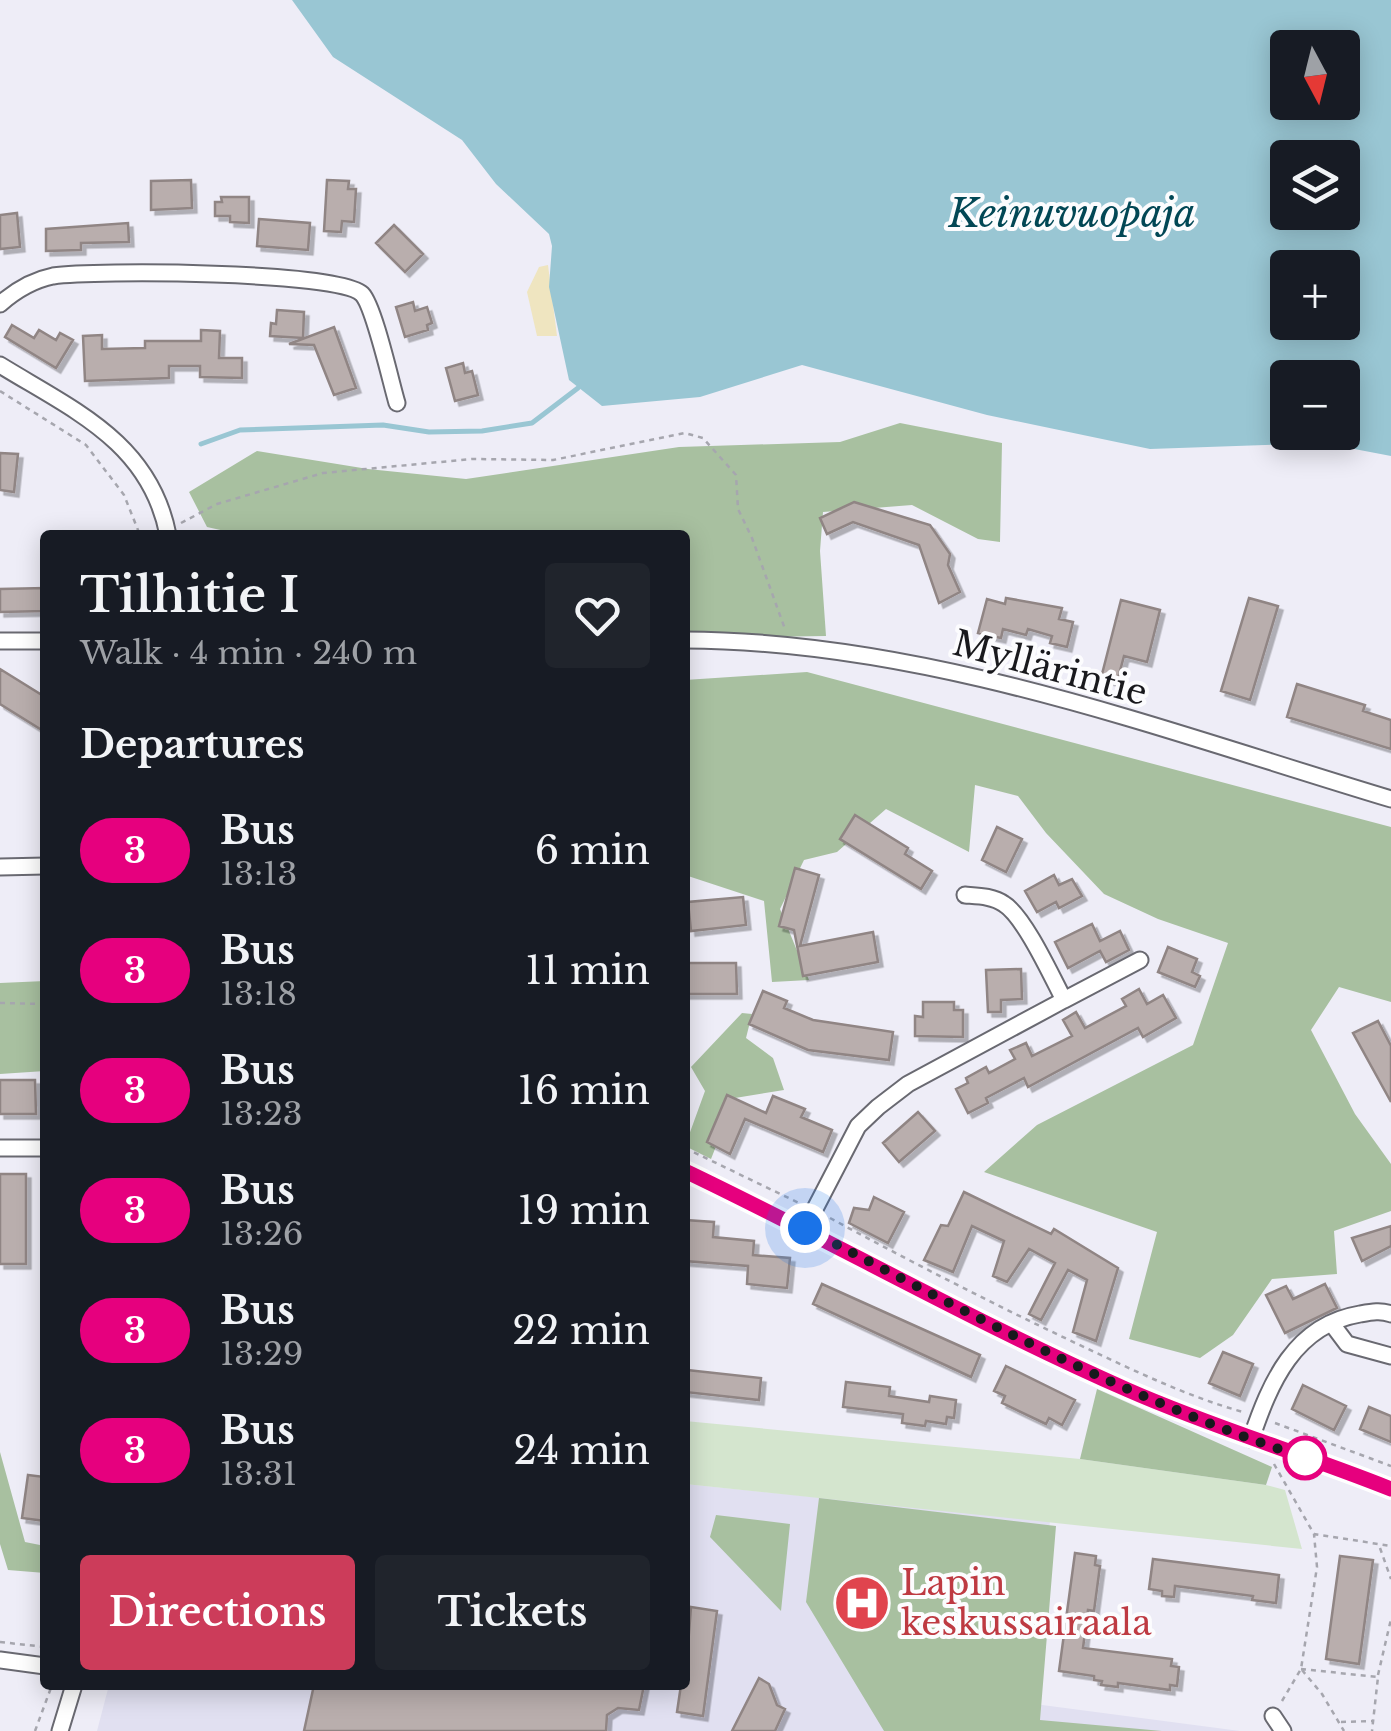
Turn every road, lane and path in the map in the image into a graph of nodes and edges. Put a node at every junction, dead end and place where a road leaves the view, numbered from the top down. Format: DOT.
graph roads {
  1 [pos="0,304"];
  2 [pos="0,366"];
  3 [pos="0,391"];
  4 [pos="397,403"];
  5 [pos="138,530"];
  6 [pos="166,530"];
  7 [pos="174,530"];
  8 [pos="690,640"];
  9 [pos="0,641"];
  10 [pos="40,641"];
  11 [pos="789,644"];
  12 [pos="1391,799"];
  13 [pos="40,866"];
  14 [pos="0,867"];
  15 [pos="964,895"];
  16 [pos="1140,960"];
  17 [pos="1064,1000"];
  18 [pos="0,1003"];
  19 [pos="40,1004"];
  20 [pos="0,1148"];
  21 [pos="40,1148"];
  22 [pos="690,1150"];
  23 [pos="690,1174"];
  24 [pos="816,1210"];
  25 [pos="805,1228"];
  26 [pos="1391,1314"];
  27 [pos="1332,1324"];
  28 [pos="1391,1356"];
  29 [pos="1258,1417"];
  30 [pos="1280,1425"];
  31 [pos="1251,1440"];
  32 [pos="1274,1448"];
  33 [pos="1391,1466"];
  34 [pos="1391,1489"];
  35 [pos="1314,1534"];
  36 [pos="1379,1545"];
  37 [pos="1391,1546"];
  38 [pos="1391,1580"];
  39 [pos="1391,1618"];
  40 [pos="0,1642"];
  41 [pos="40,1647"];
  42 [pos="0,1660"];
  43 [pos="40,1665"];
  44 [pos="1301,1669"];
  45 [pos="1378,1677"];
  46 [pos="50,1690"];
  47 [pos="72,1690"];
  48 [pos="1272,1716"];
  49 [pos="1373,1721"];
  50 [pos="1340,1722"];
  51 [pos="35,1731"];
  52 [pos="60,1731"];
  53 [pos="1283,1731"];
  54 [pos="1344,1731"];
  55 [pos="1372,1731"];
  1 -- 4 [label="street"];
  2 -- 6 [label="street"];
  3 -- 5 [label="path"];
  7 -- 11 [label="path"];
  8 -- 11 [label="street, Myllärintie"];
  9 -- 10 [label="street"];
  11 -- 12 [label="street, Myllärintie"];
  13 -- 14 [label="street"];
  15 -- 17 [label="street"];
  16 -- 17 [label="street"];
  17 -- 24 [label="street"];
  18 -- 19 [label="path"];
  20 -- 21 [label="street"];
  22 -- 24 [label="path"];
  23 -- 25 [label="street"];
  24 -- 25 [label="street"];
  24 -- 29 [label="path"];
  25 -- 31 [label="street"];
  26 -- 27 [label="street"];
  27 -- 28 [label="street"];
  27 -- 29 [label="street"];
  29 -- 30 [label="path"];
  29 -- 31 [label="street"];
  30 -- 32 [label="path"];
  30 -- 33 [label="path"];
  31 -- 32 [label="street"];
  32 -- 34 [label="street"];
  32 -- 35 [label="path"];
  35 -- 36 [label="path"];
  35 -- 44 [label="path"];
  36 -- 37 [label="path"];
  36 -- 38 [label="path"];
  39 -- 45 [label="path"];
  40 -- 41 [label="path"];
  42 -- 43 [label="street"];
  44 -- 45 [label="path"];
  44 -- 48 [label="path"];
  44 -- 50 [label="path"];
  45 -- 49 [label="path"];
  46 -- 51 [label="path"];
  47 -- 52 [label="street"];
  48 -- 53 [label="street"];
  49 -- 50 [label="path"];
  49 -- 55 [label="path"];
  50 -- 54 [label="path"];
}
